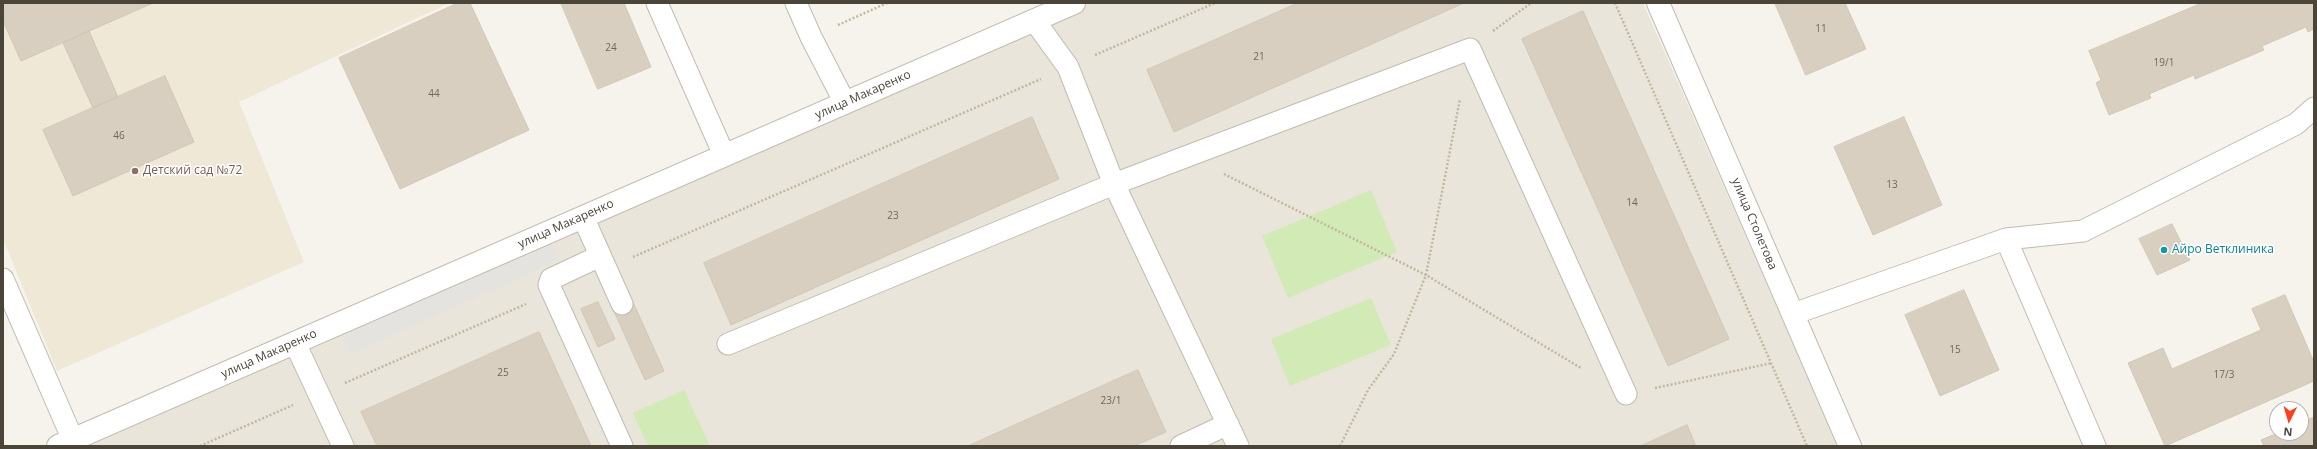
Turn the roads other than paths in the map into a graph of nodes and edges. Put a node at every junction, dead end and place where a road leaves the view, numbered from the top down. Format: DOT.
graph roads {
  1 [pos="657,3"];
  2 [pos="796,3"];
  3 [pos="1074,3"];
  4 [pos="1658,3"];
  5 [pos="1034,20"];
  6 [pos="845,103"];
  7 [pos="2314,108"];
  8 [pos="724,155"];
  9 [pos="1114,184"];
  10 [pos="583,217"];
  11 [pos="2006,240"];
  12 [pos="603,263"];
  13 [pos="3,279"];
  14 [pos="622,304"];
  15 [pos="1793,314"];
  16 [pos="295,343"];
  17 [pos="728,344"];
  18 [pos="1626,394"];
  19 [pos="1228,424"];
  20 [pos="66,443"];
  21 [pos="343,446"];
  22 [pos="622,446"];
  23 [pos="1181,446"];
  24 [pos="1238,446"];
  25 [pos="1850,446"];
  26 [pos="2096,446"];
  1 -- 8 [label="lane"];
  2 -- 6 [label="lane"];
  3 -- 5 [label="street, улица Макаренко"];
  4 -- 15 [label="street, улица Столетова"];
  5 -- 6 [label="street, улица Макаренко"];
  5 -- 9 [label="lane"];
  6 -- 8 [label="street, улица Макаренко"];
  7 -- 11 [label="lane"];
  8 -- 10 [label="street, улица Макаренко"];
  9 -- 17 [label="lane"];
  9 -- 18 [label="lane"];
  9 -- 19 [label="lane"];
  10 -- 12 [label="lane"];
  10 -- 16 [label="street, улица Макаренко"];
  11 -- 15 [label="lane"];
  11 -- 26 [label="lane"];
  12 -- 14 [label="lane"];
  12 -- 22 [label="lane"];
  13 -- 20 [label="lane"];
  15 -- 25 [label="street, улица Столетова"];
  16 -- 20 [label="street, улица Макаренко"];
  16 -- 21 [label="lane"];
  19 -- 23 [label="lane"];
  19 -- 24 [label="lane"];
}
